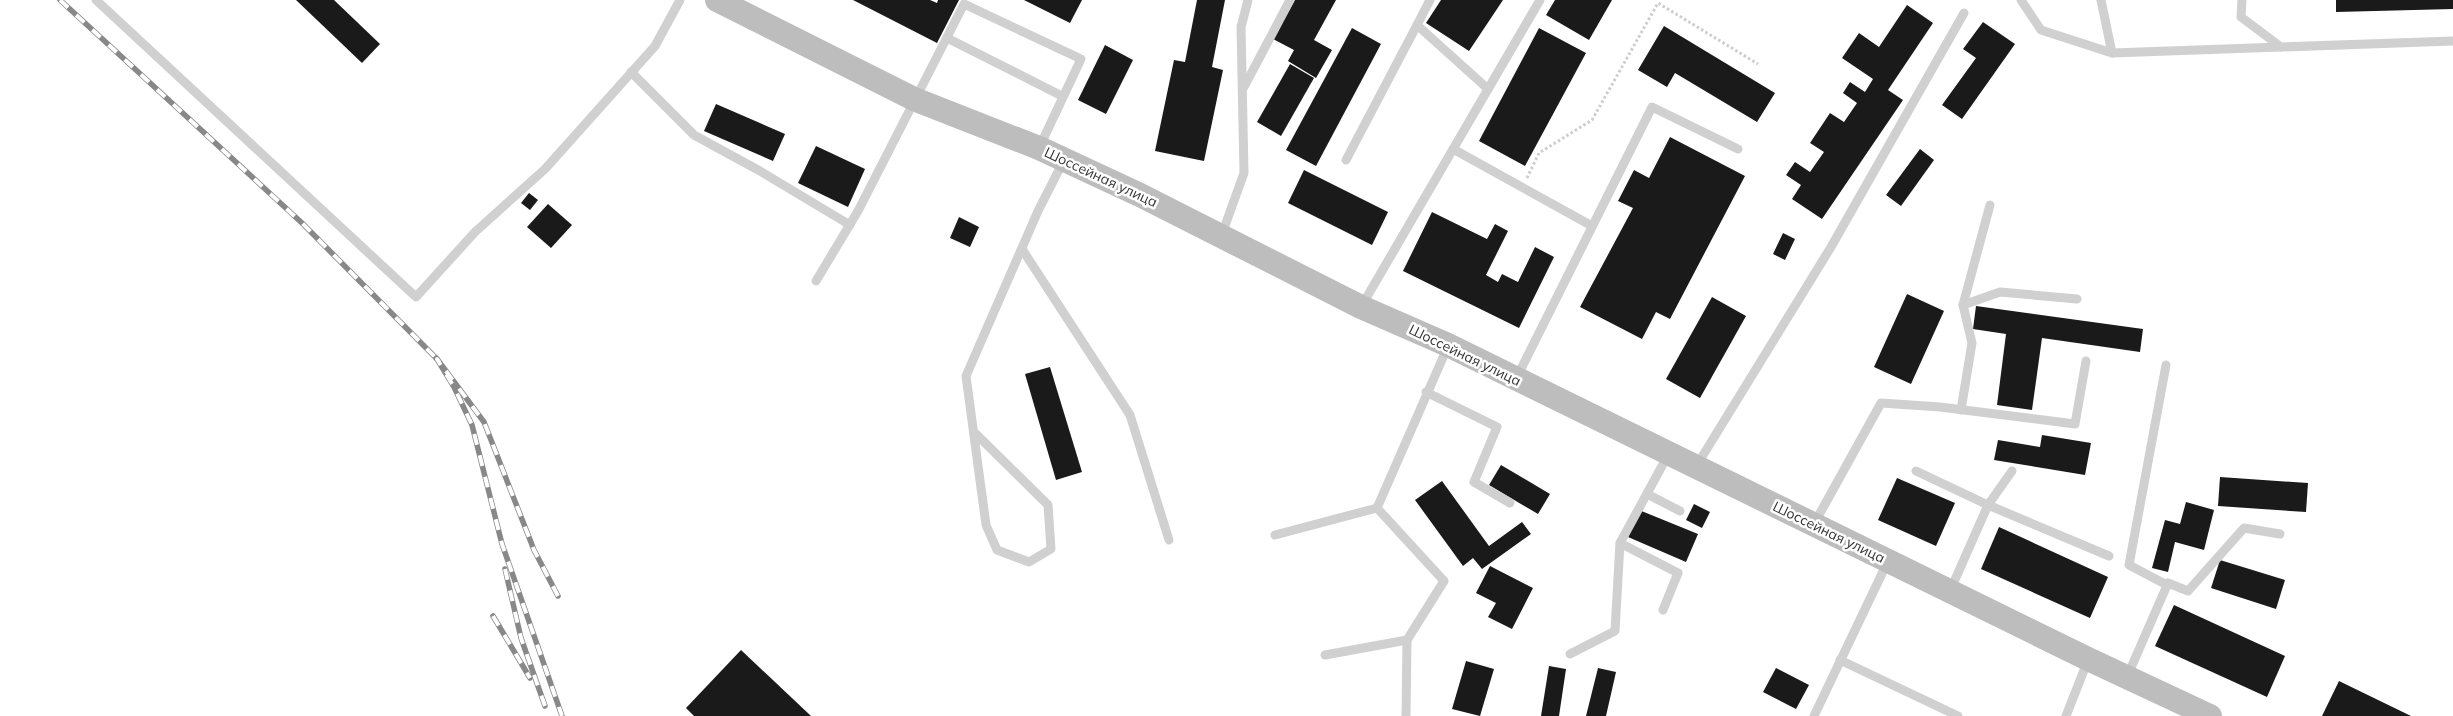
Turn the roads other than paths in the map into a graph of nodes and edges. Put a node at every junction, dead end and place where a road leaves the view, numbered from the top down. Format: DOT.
graph roads {
  1 [pos="96,0"];
  2 [pos="680,0"];
  3 [pos="717,0"];
  4 [pos="1248,0"];
  5 [pos="1290,0"];
  6 [pos="1430,0"];
  7 [pos="1540,0"];
  8 [pos="2021,0"];
  9 [pos="2101,0"];
  10 [pos="2242,0"];
  11 [pos="1964,13"];
  12 [pos="1418,26"];
  13 [pos="946,38"];
  14 [pos="2453,41"];
  15 [pos="2281,47"];
  16 [pos="2112,53"];
  17 [pos="632,72"];
  18 [pos="1243,89"];
  19 [pos="1488,89"];
  20 [pos="1062,96"];
  21 [pos="914,99"];
  22 [pos="1039,148"];
  23 [pos="1453,149"];
  24 [pos="1738,149"];
  25 [pos="1064,160"];
  26 [pos="1346,160"];
  27 [pos="1990,206"];
  28 [pos="850,225"];
  29 [pos="1592,226"];
  30 [pos="1222,234"];
  31 [pos="1022,249"];
  32 [pos="816,281"];
  33 [pos="2076,299"];
  34 [pos="1963,305"];
  35 [pos="1361,307"];
  36 [pos="1448,345"];
  37 [pos="2086,360"];
  38 [pos="2166,365"];
  39 [pos="1516,379"];
  40 [pos="1426,392"];
  41 [pos="1961,410"];
  42 [pos="974,432"];
  43 [pos="1668,454"];
  44 [pos="1696,468"];
  45 [pos="1916,471"];
  46 [pos="2012,471"];
  47 [pos="1647,494"];
  48 [pos="1510,503"];
  49 [pos="1988,505"];
  50 [pos="1377,508"];
  51 [pos="1680,511"];
  52 [pos="1814,524"];
  53 [pos="2280,534"];
  54 [pos="1275,535"];
  55 [pos="1169,540"];
  56 [pos="1620,543"];
  57 [pos="2109,556"];
  58 [pos="1888,561"];
  59 [pos="2167,585"];
  60 [pos="1950,592"];
  61 [pos="1663,610"];
  62 [pos="1407,640"];
  63 [pos="1570,654"];
  64 [pos="1326,655"];
  65 [pos="1840,660"];
  66 [pos="2088,660"];
  67 [pos="2127,678"];
  68 [pos="1406,716"];
  69 [pos="1814,716"];
  70 [pos="1958,716"];
  71 [pos="2066,716"];
  72 [pos="2210,716"];
  1 -- 17 [label="lane"];
  2 -- 17 [label="lane"];
  3 -- 21 [label="main road, Шоссейная улица"];
  4 -- 18 [label="lane"];
  5 -- 18 [label="lane"];
  6 -- 12 [label="lane"];
  7 -- 19 [label="lane"];
  8 -- 16 [label="lane"];
  9 -- 16 [label="lane"];
  10 -- 15 [label="lane"];
  11 -- 44 [label="lane"];
  12 -- 19 [label="lane"];
  12 -- 26 [label="lane"];
  13 -- 20 [label="lane"];
  13 -- 20 [label="lane"];
  13 -- 21 [label="lane"];
  14 -- 15 [label="lane"];
  15 -- 16 [label="lane"];
  17 -- 28 [label="lane"];
  18 -- 30 [label="lane"];
  19 -- 23 [label="lane"];
  20 -- 22 [label="lane"];
  21 -- 22 [label="main road, Шоссейная улица"];
  21 -- 28 [label="lane"];
  22 -- 25 [label="main road, Шоссейная улица"];
  23 -- 29 [label="lane"];
  23 -- 35 [label="lane"];
  24 -- 29 [label="lane"];
  25 -- 30 [label="main road, Шоссейная улица"];
  25 -- 31 [label="lane"];
  27 -- 34 [label="lane"];
  28 -- 32 [label="lane"];
  29 -- 39 [label="lane"];
  30 -- 35 [label="main road, Шоссейная улица"];
  31 -- 42 [label="lane"];
  31 -- 55 [label="lane"];
  33 -- 34 [label="lane"];
  34 -- 41 [label="lane"];
  35 -- 36 [label="main road, Шоссейная улица"];
  36 -- 39 [label="main road, Шоссейная улица"];
  36 -- 40 [label="lane"];
  37 -- 41 [label="lane"];
  38 -- 59 [label="lane"];
  39 -- 43 [label="main road, Шоссейная улица"];
  40 -- 48 [label="lane"];
  40 -- 50 [label="lane"];
  41 -- 52 [label="lane"];
  42 -- 42 [label="lane"];
  43 -- 44 [label="main road, Шоссейная улица"];
  43 -- 47 [label="lane"];
  44 -- 52 [label="main road, Шоссейная улица"];
  45 -- 49 [label="lane"];
  46 -- 49 [label="lane"];
  47 -- 51 [label="lane"];
  47 -- 56 [label="lane"];
  49 -- 57 [label="lane"];
  49 -- 60 [label="lane"];
  50 -- 54 [label="lane"];
  50 -- 62 [label="lane"];
  52 -- 58 [label="main road, Шоссейная улица"];
  53 -- 59 [label="lane"];
  56 -- 61 [label="lane"];
  56 -- 63 [label="lane"];
  58 -- 60 [label="main road, Шоссейная улица"];
  58 -- 65 [label="lane"];
  59 -- 67 [label="lane"];
  60 -- 66 [label="main road, Шоссейная улица"];
  62 -- 64 [label="lane"];
  62 -- 68 [label="lane"];
  65 -- 69 [label="lane"];
  65 -- 70 [label="lane"];
  66 -- 67 [label="main road, Шоссейная улица"];
  66 -- 71 [label="lane"];
  67 -- 72 [label="main road, Шоссейная улица"];
}
